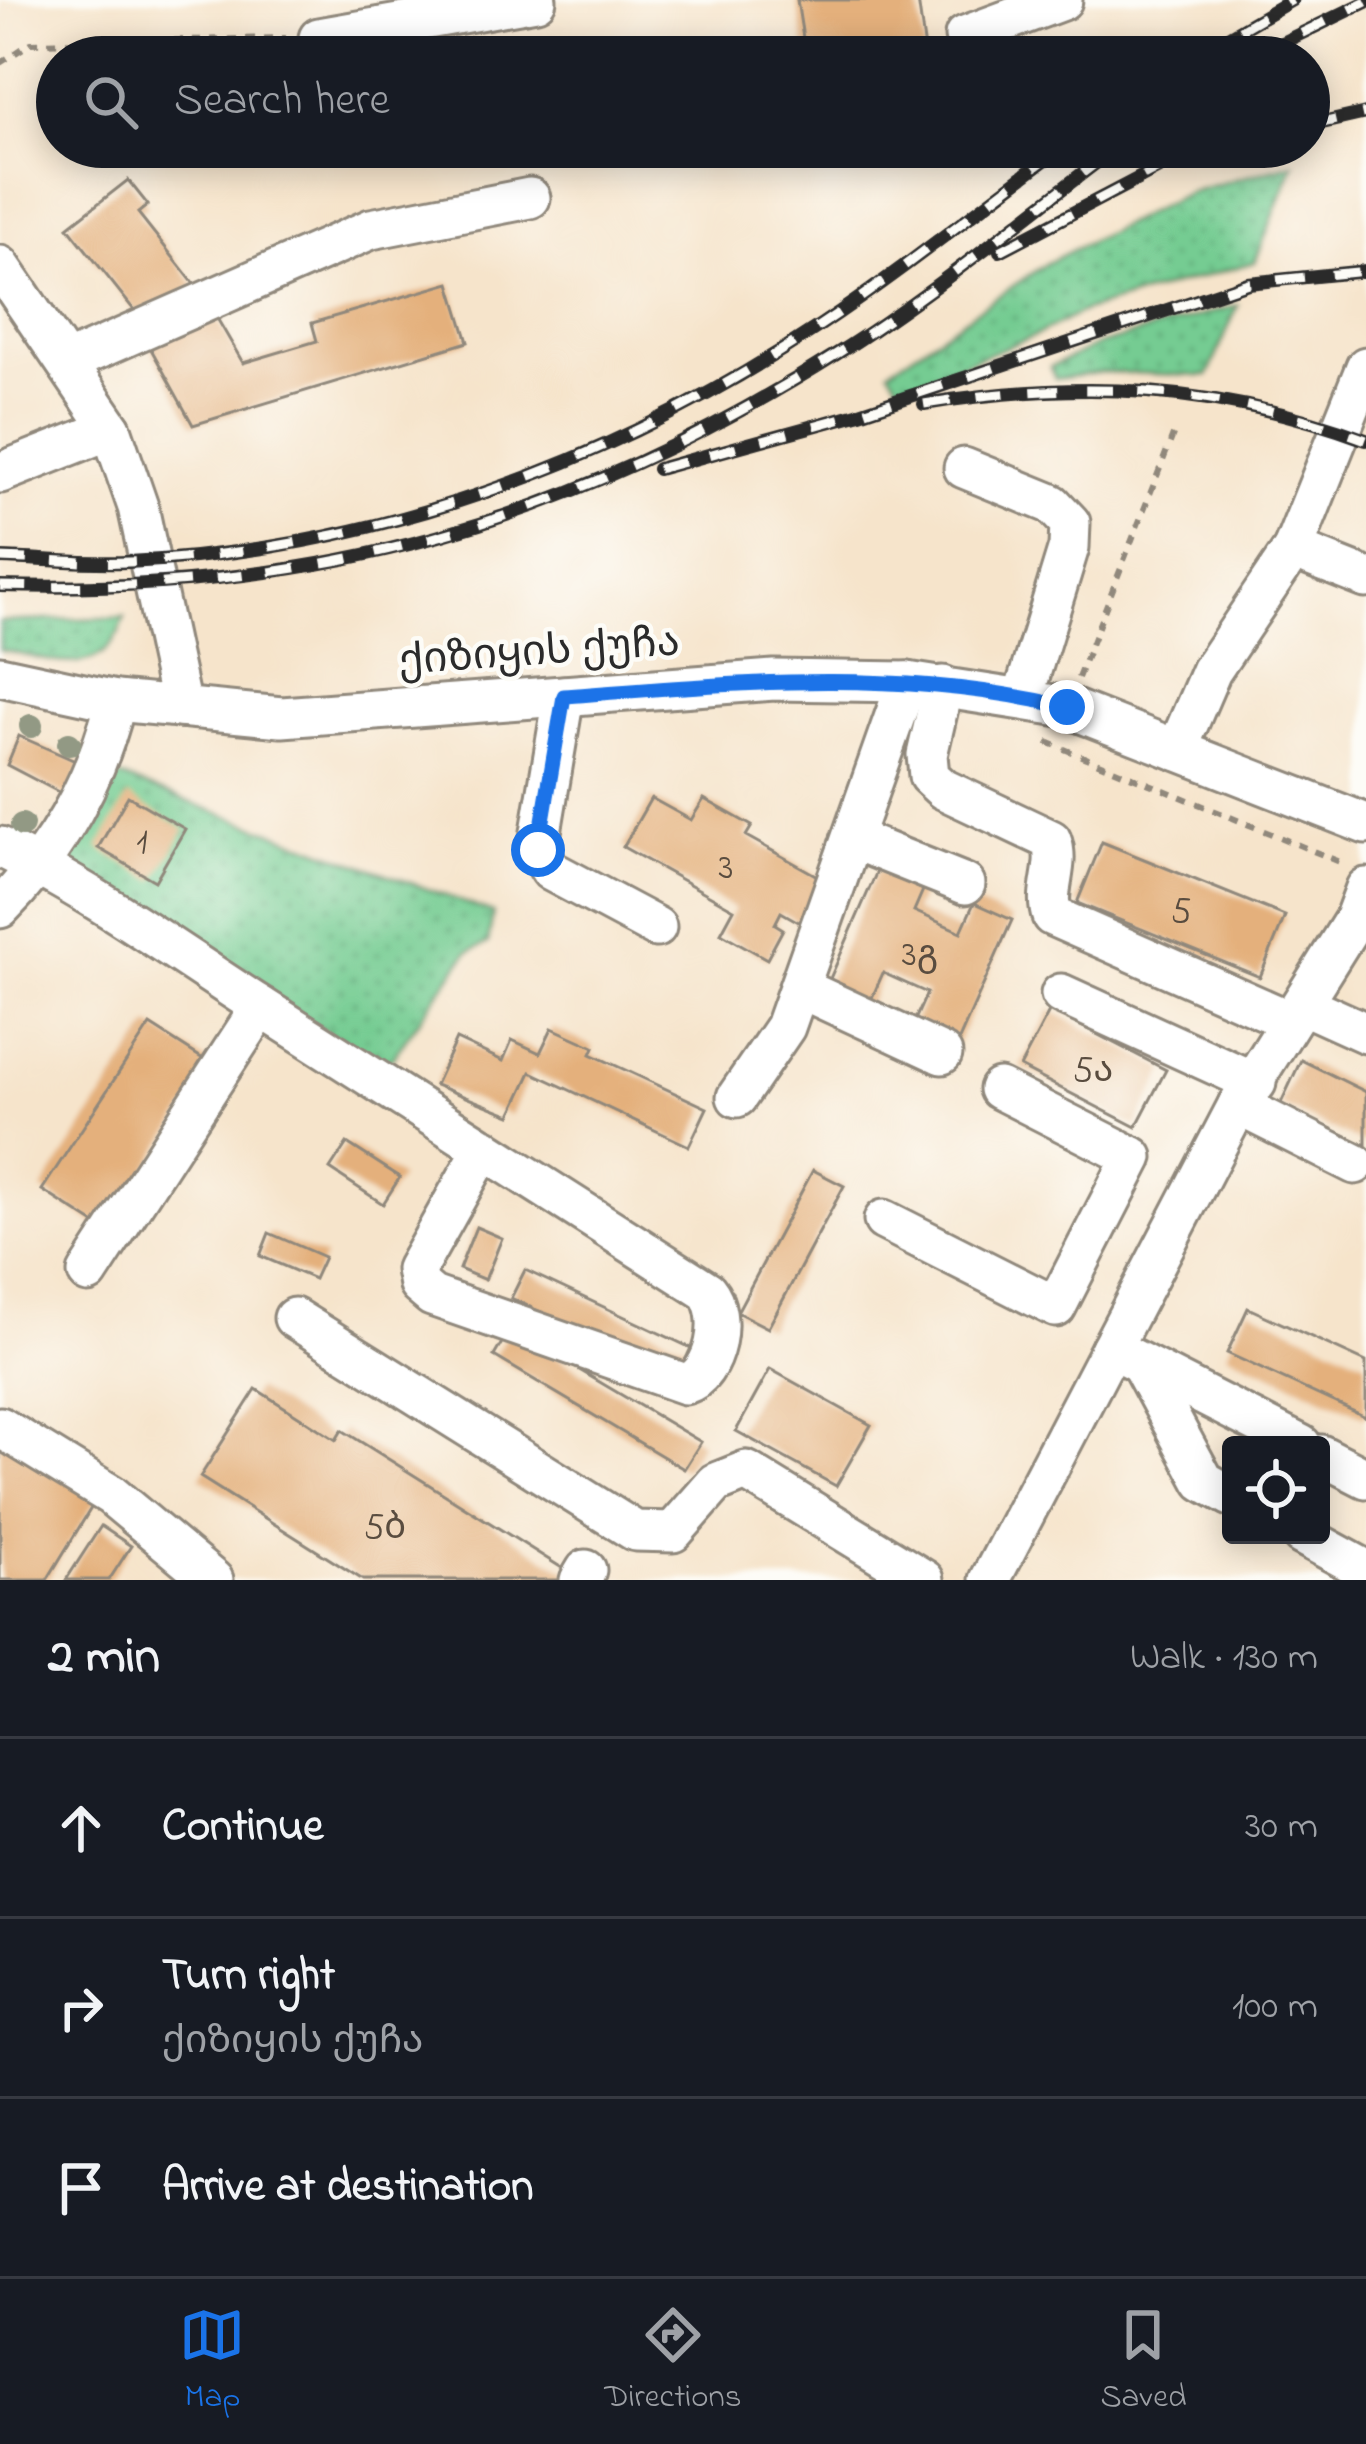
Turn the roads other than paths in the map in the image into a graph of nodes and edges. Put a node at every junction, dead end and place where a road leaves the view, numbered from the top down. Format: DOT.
graph roads {
  1 [pos="536,0"];
  2 [pos="1062,0"];
  3 [pos="330,36"];
  4 [pos="965,36"];
  5 [pos="530,198"];
  6 [pos="0,266"];
  7 [pos="68,362"];
  8 [pos="1366,367"];
  9 [pos="111,429"];
  10 [pos="964,467"];
  11 [pos="0,473"];
  12 [pos="1293,549"];
  13 [pos="1366,578"];
  14 [pos="0,676"];
  15 [pos="925,684"];
  16 [pos="564,696"];
  17 [pos="1023,697"];
  18 [pos="116,700"];
  19 [pos="181,707"];
  20 [pos="1178,751"];
  21 [pos="1366,824"];
  22 [pos="853,839"];
  23 [pos="0,847"];
  24 [pos="42,867"];
  25 [pos="1355,876"];
  26 [pos="965,884"];
  27 [pos="0,908"];
  28 [pos="656,927"];
  29 [pos="800,988"];
  30 [pos="1061,994"];
  31 [pos="262,1007"];
  32 [pos="1297,1013"];
  33 [pos="1366,1033"];
  34 [pos="942,1054"];
  35 [pos="999,1089"];
  36 [pos="1247,1094"];
  37 [pos="737,1097"];
  38 [pos="484,1148"];
  39 [pos="1355,1164"];
  40 [pos="884,1220"];
  41 [pos="88,1273"];
  42 [pos="1056,1307"];
  43 [pos="295,1318"];
  44 [pos="1123,1350"];
  45 [pos="0,1426"];
  46 [pos="1284,1436"];
  47 [pos="1330,1460"];
  48 [pos="1366,1478"];
  49 [pos="1222,1491"];
  50 [pos="1318,1544"];
  51 [pos="1366,1570"];
  52 [pos="213,1580"];
  53 [pos="924,1580"];
  54 [pos="990,1580"];
  1 -- 3 [label="street"];
  2 -- 4 [label="street"];
  5 -- 7 [label="street"];
  6 -- 7 [label="street"];
  7 -- 9 [label="street"];
  8 -- 12 [label="street"];
  9 -- 11 [label="street"];
  9 -- 19 [label="street"];
  10 -- 17 [label="street"];
  12 -- 13 [label="street"];
  12 -- 20 [label="street"];
  14 -- 18 [label="street, ქიზიყის ქუჩა"];
  15 -- 16 [label="street, ქიზიყის ქუჩა"];
  15 -- 17 [label="street, ქიზიყის ქუჩა"];
  15 -- 22 [label="street"];
  15 -- 32 [label="street"];
  16 -- 19 [label="street, ქიზიყის ქუჩა"];
  16 -- 28 [label="street"];
  17 -- 20 [label="street, ქიზიყის ქუჩა"];
  18 -- 19 [label="street, ქიზიყის ქუჩა"];
  18 -- 24 [label="street"];
  20 -- 21 [label="street, ქიზიყის ქუჩა"];
  22 -- 26 [label="street"];
  22 -- 29 [label="street"];
  23 -- 24 [label="street"];
  24 -- 27 [label="street"];
  24 -- 31 [label="street"];
  25 -- 32 [label="street"];
  29 -- 34 [label="street"];
  29 -- 37 [label="street"];
  30 -- 36 [label="street"];
  31 -- 38 [label="street"];
  31 -- 41 [label="street"];
  32 -- 33 [label="street"];
  32 -- 36 [label="street"];
  35 -- 42 [label="street"];
  36 -- 39 [label="street"];
  36 -- 44 [label="street"];
  38 -- 38 [label="street"];
  40 -- 42 [label="street"];
  42 -- 44 [label="street"];
  43 -- 53 [label="street"];
  44 -- 46 [label="street"];
  44 -- 49 [label="street"];
  44 -- 54 [label="street"];
  45 -- 52 [label="street"];
  47 -- 48 [label="street"];
  50 -- 51 [label="street"];
}
